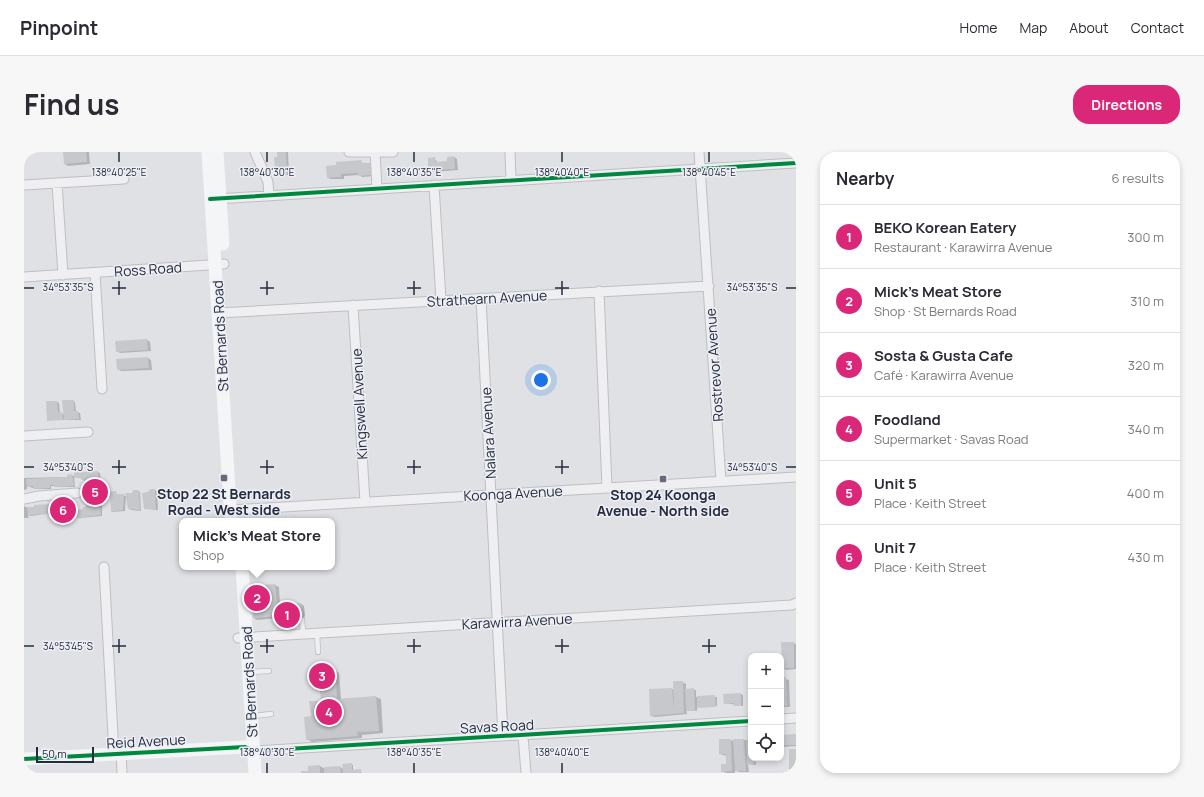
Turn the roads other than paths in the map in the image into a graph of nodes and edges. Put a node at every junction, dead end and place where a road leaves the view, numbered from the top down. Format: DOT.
graph roads {
  1 [pos="208,152"];
  2 [pos="217,152"];
  3 [pos="255,152"];
  4 [pos="349,152"];
  5 [pos="375,152"];
  6 [pos="393,152"];
  7 [pos="510,152"];
  8 [pos="699,152"];
  9 [pos="796,163"];
  10 [pos="700,169"];
  11 [pos="124,179"];
  12 [pos="511,180"];
  13 [pos="57,183"];
  14 [pos="24,185"];
  15 [pos="434,185"];
  16 [pos="378,188"];
  17 [pos="269,196"];
  18 [pos="215,199"];
  19 [pos="220,264"];
  20 [pos="94,273"];
  21 [pos="63,275"];
  22 [pos="24,277"];
  23 [pos="708,286"];
  24 [pos="598,291"];
  25 [pos="481,298"];
  26 [pos="441,300"];
  27 [pos="353,305"];
  28 [pos="222,313"];
  29 [pos="102,389"];
  30 [pos="88,432"];
  31 [pos="24,436"];
  32 [pos="796,477"];
  33 [pos="721,481"];
  34 [pos="607,488"];
  35 [pos="77,493"];
  36 [pos="492,495"];
  37 [pos="24,499"];
  38 [pos="365,502"];
  39 [pos="235,516"];
  40 [pos="104,567"];
  41 [pos="234,570"];
  42 [pos="242,570"];
  43 [pos="796,603"];
  44 [pos="299,620"];
  45 [pos="498,622"];
  46 [pos="317,633"];
  47 [pos="303,634"];
  48 [pos="242,638"];
  49 [pos="318,652"];
  50 [pos="269,671"];
  51 [pos="248,673"];
  52 [pos="271,714"];
  53 [pos="251,716"];
  54 [pos="796,718"];
  55 [pos="784,719"];
  56 [pos="748,721"];
  57 [pos="503,736"];
  58 [pos="523,736"];
  59 [pos="249,749"];
  60 [pos="118,754"];
  61 [pos="24,759"];
  62 [pos="122,773"];
  63 [pos="246,773"];
  64 [pos="255,773"];
  65 [pos="526,773"];
  1 -- 18 [label="main road, St Bernards Road"];
  2 -- 18 [label="main road, St Bernards Road"];
  3 -- 17 [label="street"];
  4 -- 5 [label="street"];
  5 -- 6 [label="street"];
  5 -- 16 [label="street"];
  7 -- 12 [label="street"];
  8 -- 10 [label="street, Rostrevor Avenue"];
  9 -- 10 [label="street"];
  10 -- 12 [label="street"];
  10 -- 23 [label="street, Rostrevor Avenue"];
  11 -- 13 [label="street"];
  12 -- 15 [label="street"];
  13 -- 14 [label="street"];
  13 -- 21 [label="street"];
  15 -- 16 [label="street"];
  15 -- 26 [label="street"];
  16 -- 17 [label="street"];
  17 -- 18 [label="street"];
  18 -- 19 [label="main road, St Bernards Road"];
  19 -- 20 [label="street, Ross Road"];
  19 -- 28 [label="main road, St Bernards Road"];
  20 -- 21 [label="street, Ross Road"];
  20 -- 29 [label="street"];
  21 -- 22 [label="street, Ross Road"];
  23 -- 24 [label="street, Strathearn Avenue"];
  23 -- 33 [label="street, Rostrevor Avenue"];
  24 -- 25 [label="street, Strathearn Avenue"];
  24 -- 34 [label="street"];
  25 -- 26 [label="street, Strathearn Avenue"];
  25 -- 36 [label="street, Nalara Avenue"];
  26 -- 27 [label="street, Strathearn Avenue"];
  27 -- 28 [label="street, Strathearn Avenue"];
  27 -- 38 [label="street, Kingswell Avenue"];
  28 -- 39 [label="main road, St Bernards Road"];
  30 -- 31 [label="street"];
  32 -- 33 [label="street, Koonga Avenue"];
  33 -- 34 [label="street, Koonga Avenue"];
  34 -- 36 [label="street, Koonga Avenue"];
  35 -- 37 [label="street"];
  36 -- 38 [label="street, Koonga Avenue"];
  36 -- 45 [label="street, Nalara Avenue"];
  38 -- 39 [label="street, Koonga Avenue"];
  40 -- 60 [label="street"];
  41 -- 48 [label="main road, St Bernards Road"];
  42 -- 48 [label="main road, St Bernards Road"];
  43 -- 45 [label="street, Karawirra Avenue"];
  44 -- 47 [label="lane"];
  45 -- 46 [label="street, Karawirra Avenue"];
  45 -- 57 [label="street, Nalara Avenue"];
  46 -- 47 [label="street, Karawirra Avenue"];
  46 -- 49 [label="lane"];
  47 -- 48 [label="street, Karawirra Avenue"];
  48 -- 51 [label="main road, St Bernards Road"];
  48 -- 59 [label="main road, St Bernards Road"];
  50 -- 51 [label="lane"];
  51 -- 53 [label="main road, St Bernards Road"];
  52 -- 53 [label="lane"];
  53 -- 59 [label="main road, St Bernards Road"];
  54 -- 55 [label="street"];
  56 -- 58 [label="street, Savas Road"];
  57 -- 58 [label="street, Savas Road"];
  57 -- 59 [label="street, Savas Road"];
  58 -- 65 [label="street"];
  59 -- 60 [label="main road, Reid Avenue"];
  59 -- 63 [label="main road, St Bernards Road"];
  59 -- 64 [label="main road, St Bernards Road"];
  60 -- 61 [label="main road, Reid Avenue"];
  60 -- 62 [label="street"];
}
